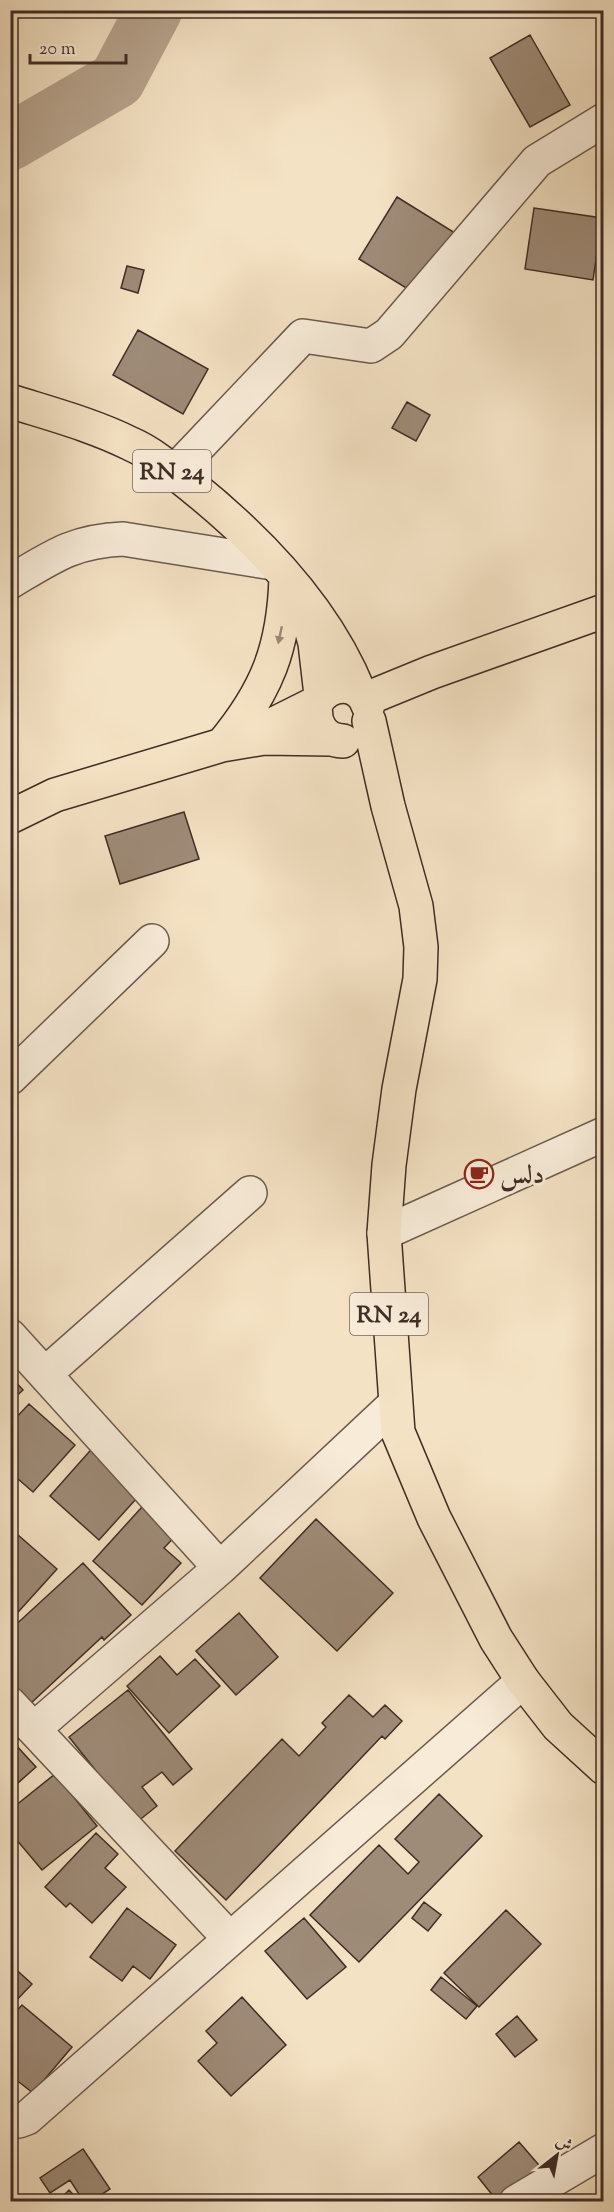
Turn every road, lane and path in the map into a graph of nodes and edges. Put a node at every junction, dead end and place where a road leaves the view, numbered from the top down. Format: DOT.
graph roads {
  1 [pos="603,120"];
  2 [pos="10,401"];
  3 [pos="174,472"];
  4 [pos="286,578"];
  5 [pos="10,582"];
  6 [pos="603,611"];
  7 [pos="319,699"];
  8 [pos="365,704"];
  9 [pos="335,740"];
  10 [pos="232,743"];
  11 [pos="388,806"];
  12 [pos="10,817"];
  13 [pos="152,941"];
  14 [pos="10,1078"];
  15 [pos="603,1134"];
  16 [pos="250,1192"];
  17 [pos="384,1233"];
  18 [pos="10,1336"];
  19 [pos="45,1374"];
  20 [pos="395,1404"];
  21 [pos="220,1568"];
  22 [pos="522,1681"];
  23 [pos="10,1704"];
  24 [pos="34,1729"];
  25 [pos="603,1768"];
  26 [pos="230,1939"];
  27 [pos="10,2120"];
  28 [pos="603,2150"];
  29 [pos="516,2202"];
  1 -- 3 [label="street"];
  2 -- 3 [label="main road, RN 24"];
  3 -- 4 [label="main road, RN 24"];
  4 -- 5 [label="street"];
  4 -- 7 [label="main road, RN 24"];
  4 -- 8 [label="main road, RN 24"];
  4 -- 10 [label="main road, one-way"];
  6 -- 8 [label="main road"];
  7 -- 8 [label="main road"];
  7 -- 9 [label="main road"];
  7 -- 10 [label="main road"];
  8 -- 9 [label="main road"];
  8 -- 11 [label="main road, RN 24"];
  9 -- 10 [label="main road"];
  9 -- 11 [label="main road, RN 24"];
  10 -- 12 [label="main road"];
  11 -- 17 [label="main road, RN 24"];
  13 -- 14 [label="street"];
  15 -- 17 [label="street"];
  16 -- 19 [label="street"];
  17 -- 20 [label="main road, RN 24"];
  18 -- 19 [label="street"];
  19 -- 21 [label="street"];
  20 -- 21 [label="street"];
  20 -- 22 [label="main road, RN 24"];
  21 -- 24 [label="street"];
  22 -- 25 [label="main road, RN 24"];
  22 -- 26 [label="street"];
  23 -- 24 [label="street"];
  24 -- 26 [label="street"];
  26 -- 27 [label="street"];
  28 -- 29 [label="street"];
}
